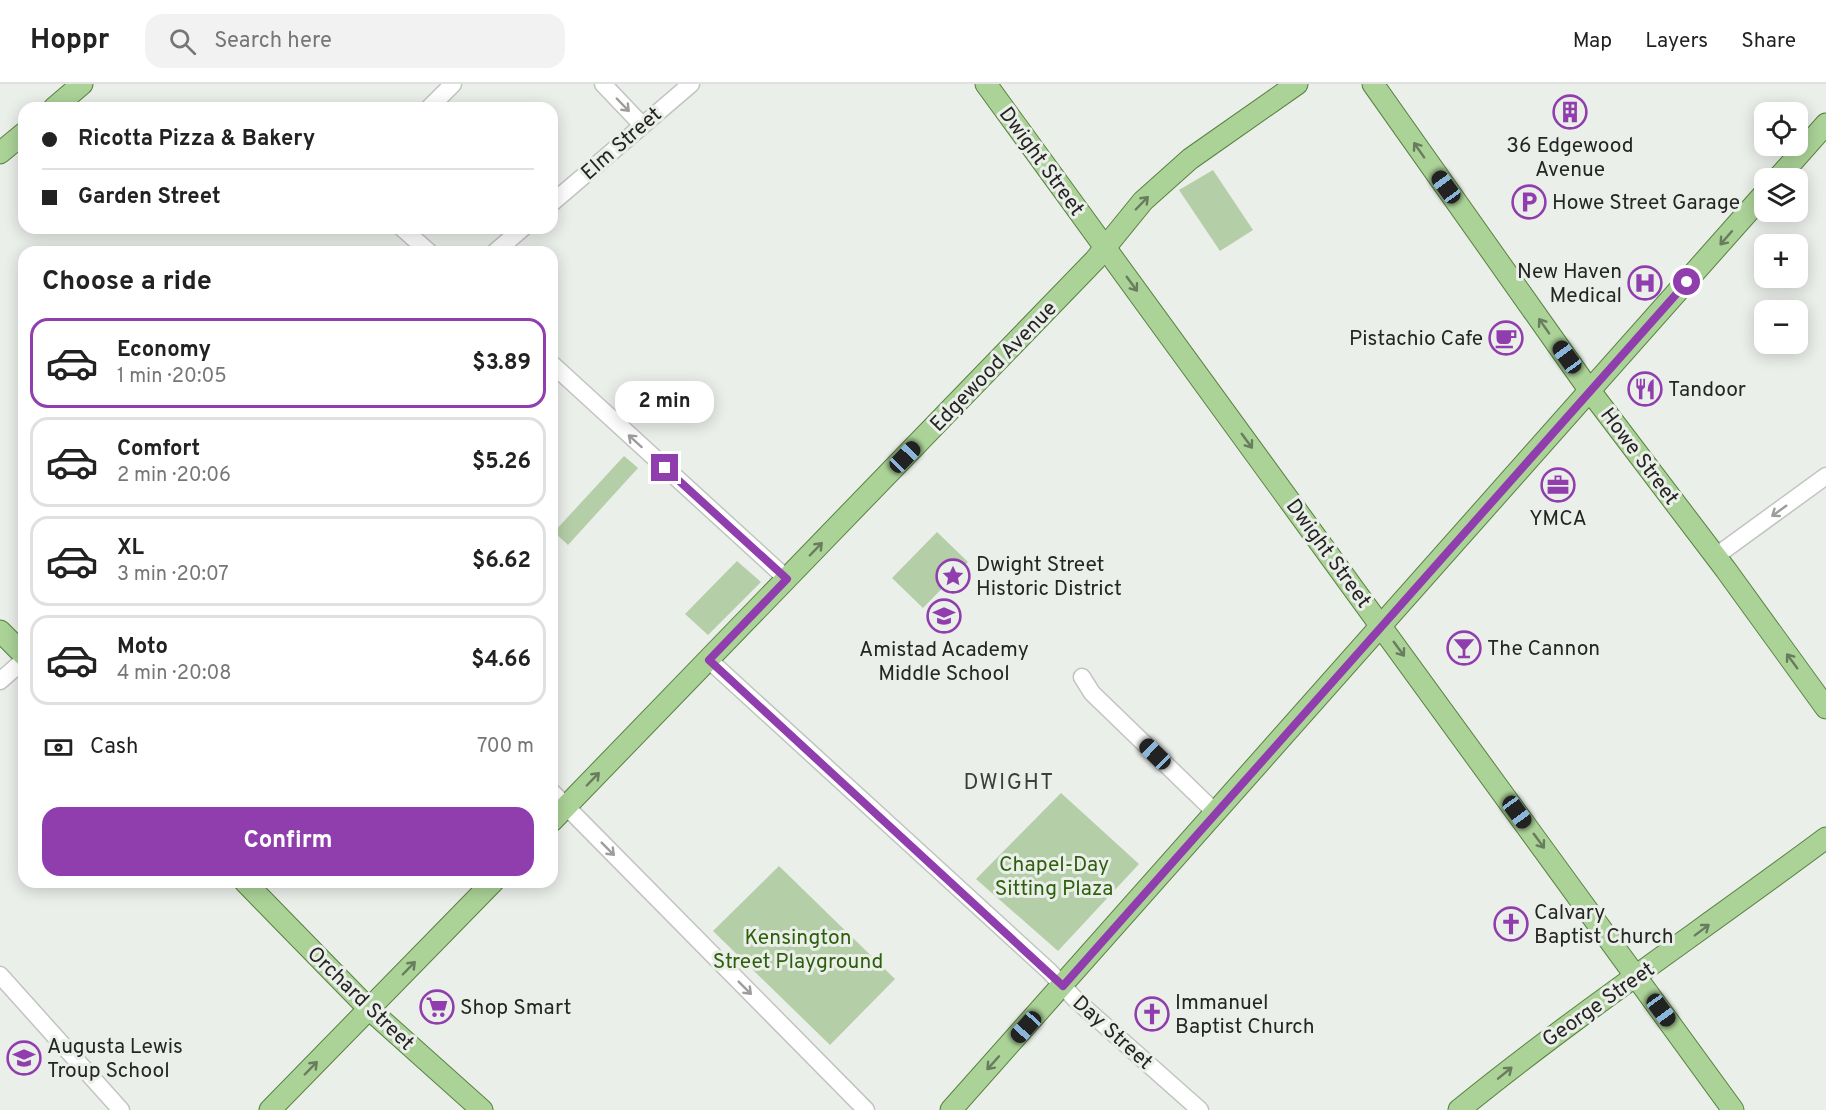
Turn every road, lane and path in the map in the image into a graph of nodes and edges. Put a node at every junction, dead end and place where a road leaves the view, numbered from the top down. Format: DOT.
graph roads {
  1 [pos="82,84"];
  2 [pos="453,84"];
  3 [pos="603,84"];
  4 [pos="691,84"];
  5 [pos="986,84"];
  6 [pos="1297,84"];
  7 [pos="1373,84"];
  8 [pos="61,102"];
  9 [pos="435,102"];
  10 [pos="1826,124"];
  11 [pos="642,125"];
  12 [pos="18,138"];
  13 [pos="0,153"];
  14 [pos="1787,168"];
  15 [pos="558,198"];
  16 [pos="1754,205"];
  17 [pos="409,234"];
  18 [pos="516,234"];
  19 [pos="422,246"];
  20 [pos="502,246"];
  21 [pos="1106,249"];
  22 [pos="558,369"];
  23 [pos="1590,391"];
  24 [pos="1826,476"];
  25 [pos="1716,556"];
  26 [pos="787,579"];
  27 [pos="1383,626"];
  28 [pos="0,631"];
  29 [pos="18,649"];
  30 [pos="709,660"];
  31 [pos="18,665"];
  32 [pos="1082,677"];
  33 [pos="0,681"];
  34 [pos="1826,708"];
  35 [pos="558,806"];
  36 [pos="558,808"];
  37 [pos="1215,812"];
  38 [pos="1826,838"];
  39 [pos="251,888"];
  40 [pos="487,888"];
  41 [pos="0,975"];
  42 [pos="1637,977"];
  43 [pos="1063,986"];
  44 [pos="369,1009"];
  45 [pos="121,1110"];
  46 [pos="270,1110"];
  47 [pos="482,1110"];
  48 [pos="866,1110"];
  49 [pos="951,1110"];
  50 [pos="1200,1110"];
  51 [pos="1459,1110"];
  52 [pos="1733,1110"];
  1 -- 8 [label="main road"];
  2 -- 9 [label="street"];
  3 -- 11 [label="street, one-way"];
  4 -- 11 [label="street, Elm Street"];
  5 -- 21 [label="main road, Dwight Street"];
  21 -- 6 [label="main road, Edgewood Avenue, one-way"];
  23 -- 7 [label="main road, Howe Street, one-way"];
  10 -- 14 [label="main road"];
  11 -- 15 [label="street, Elm Street"];
  12 -- 13 [label="main road"];
  16 -- 23 [label="main road, one-way"];
  17 -- 19 [label="street"];
  18 -- 20 [label="street"];
  26 -- 21 [label="main road, Edgewood Avenue, one-way"];
  21 -- 27 [label="main road, Dwight Street, one-way"];
  26 -- 22 [label="street, one-way"];
  23 -- 25 [label="main road, Howe Street"];
  23 -- 27 [label="main road"];
  24 -- 25 [label="street, one-way"];
  34 -- 25 [label="main road, Howe Street, one-way"];
  26 -- 30 [label="main road, Edgewood Avenue"];
  27 -- 37 [label="main road"];
  27 -- 42 [label="main road, Dwight Street, one-way"];
  28 -- 29 [label="main road"];
  35 -- 30 [label="main road, Edgewood Avenue, one-way"];
  30 -- 43 [label="street, Day Street"];
  31 -- 33 [label="street"];
  32 -- 37 [label="street"];
  36 -- 48 [label="street, one-way"];
  37 -- 43 [label="main road"];
  42 -- 38 [label="main road, George Street, one-way"];
  39 -- 44 [label="main road, Orchard Street"];
  44 -- 40 [label="main road, one-way"];
  41 -- 45 [label="street"];
  51 -- 42 [label="main road, George Street, one-way"];
  42 -- 52 [label="main road, Dwight Street"];
  43 -- 49 [label="main road, one-way"];
  43 -- 50 [label="street, Day Street"];
  46 -- 44 [label="main road, one-way"];
  44 -- 47 [label="main road, Orchard Street"];
}
